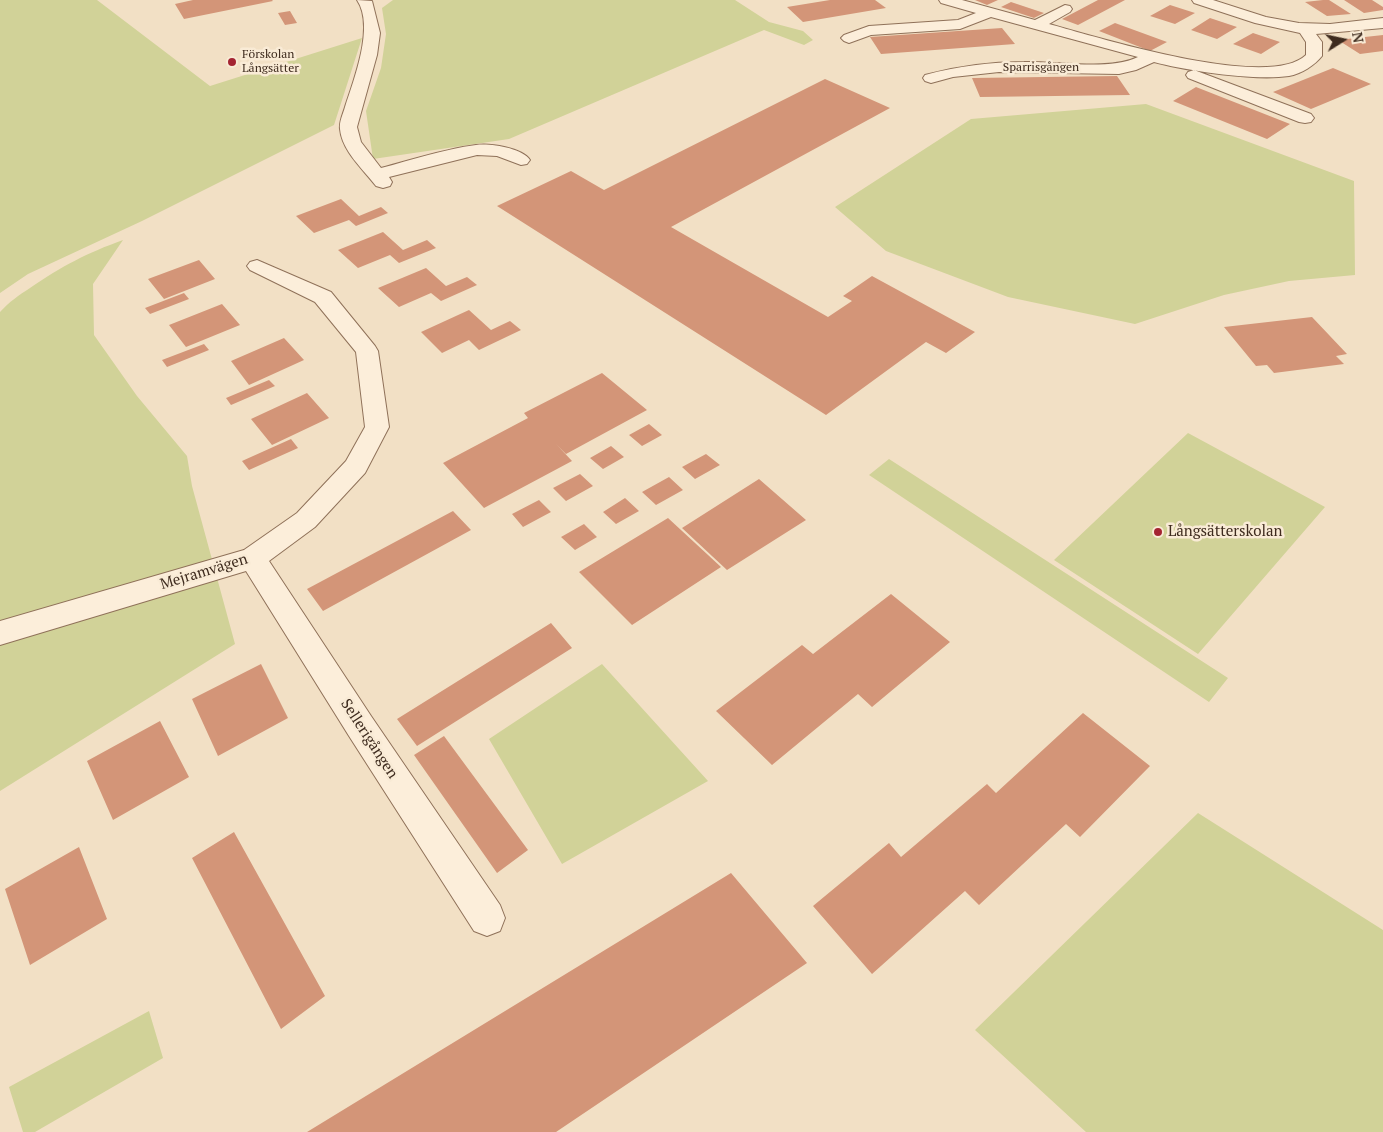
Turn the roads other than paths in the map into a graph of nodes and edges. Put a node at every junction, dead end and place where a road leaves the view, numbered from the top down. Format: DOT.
graph roads {
  1 [pos="364,0"];
  2 [pos="946,0"];
  3 [pos="1199,0"];
  4 [pos="1232,5"];
  5 [pos="1064,8"];
  6 [pos="991,12"];
  7 [pos="1383,23"];
  8 [pos="1036,25"];
  9 [pos="1305,29"];
  10 [pos="849,38"];
  11 [pos="1151,57"];
  12 [pos="1176,63"];
  13 [pos="931,78"];
  14 [pos="1305,118"];
  15 [pos="521,160"];
  16 [pos="257,266"];
  17 [pos="253,558"];
  18 [pos="0,633"];
  19 [pos="487,918"];
  1 -- 15 [label="street"];
  2 -- 6 [label="street"];
  3 -- 4 [label="street"];
  4 -- 9 [label="street"];
  5 -- 8 [label="street"];
  6 -- 8 [label="street"];
  6 -- 10 [label="street"];
  7 -- 9 [label="street"];
  8 -- 11 [label="street"];
  9 -- 12 [label="street"];
  11 -- 12 [label="street"];
  11 -- 13 [label="street, Sparrisgången"];
  12 -- 14 [label="street"];
  16 -- 17 [label="street, Mejramvägen"];
  17 -- 18 [label="street, Mejramvägen"];
  17 -- 19 [label="street, Sellerigången"];
}
